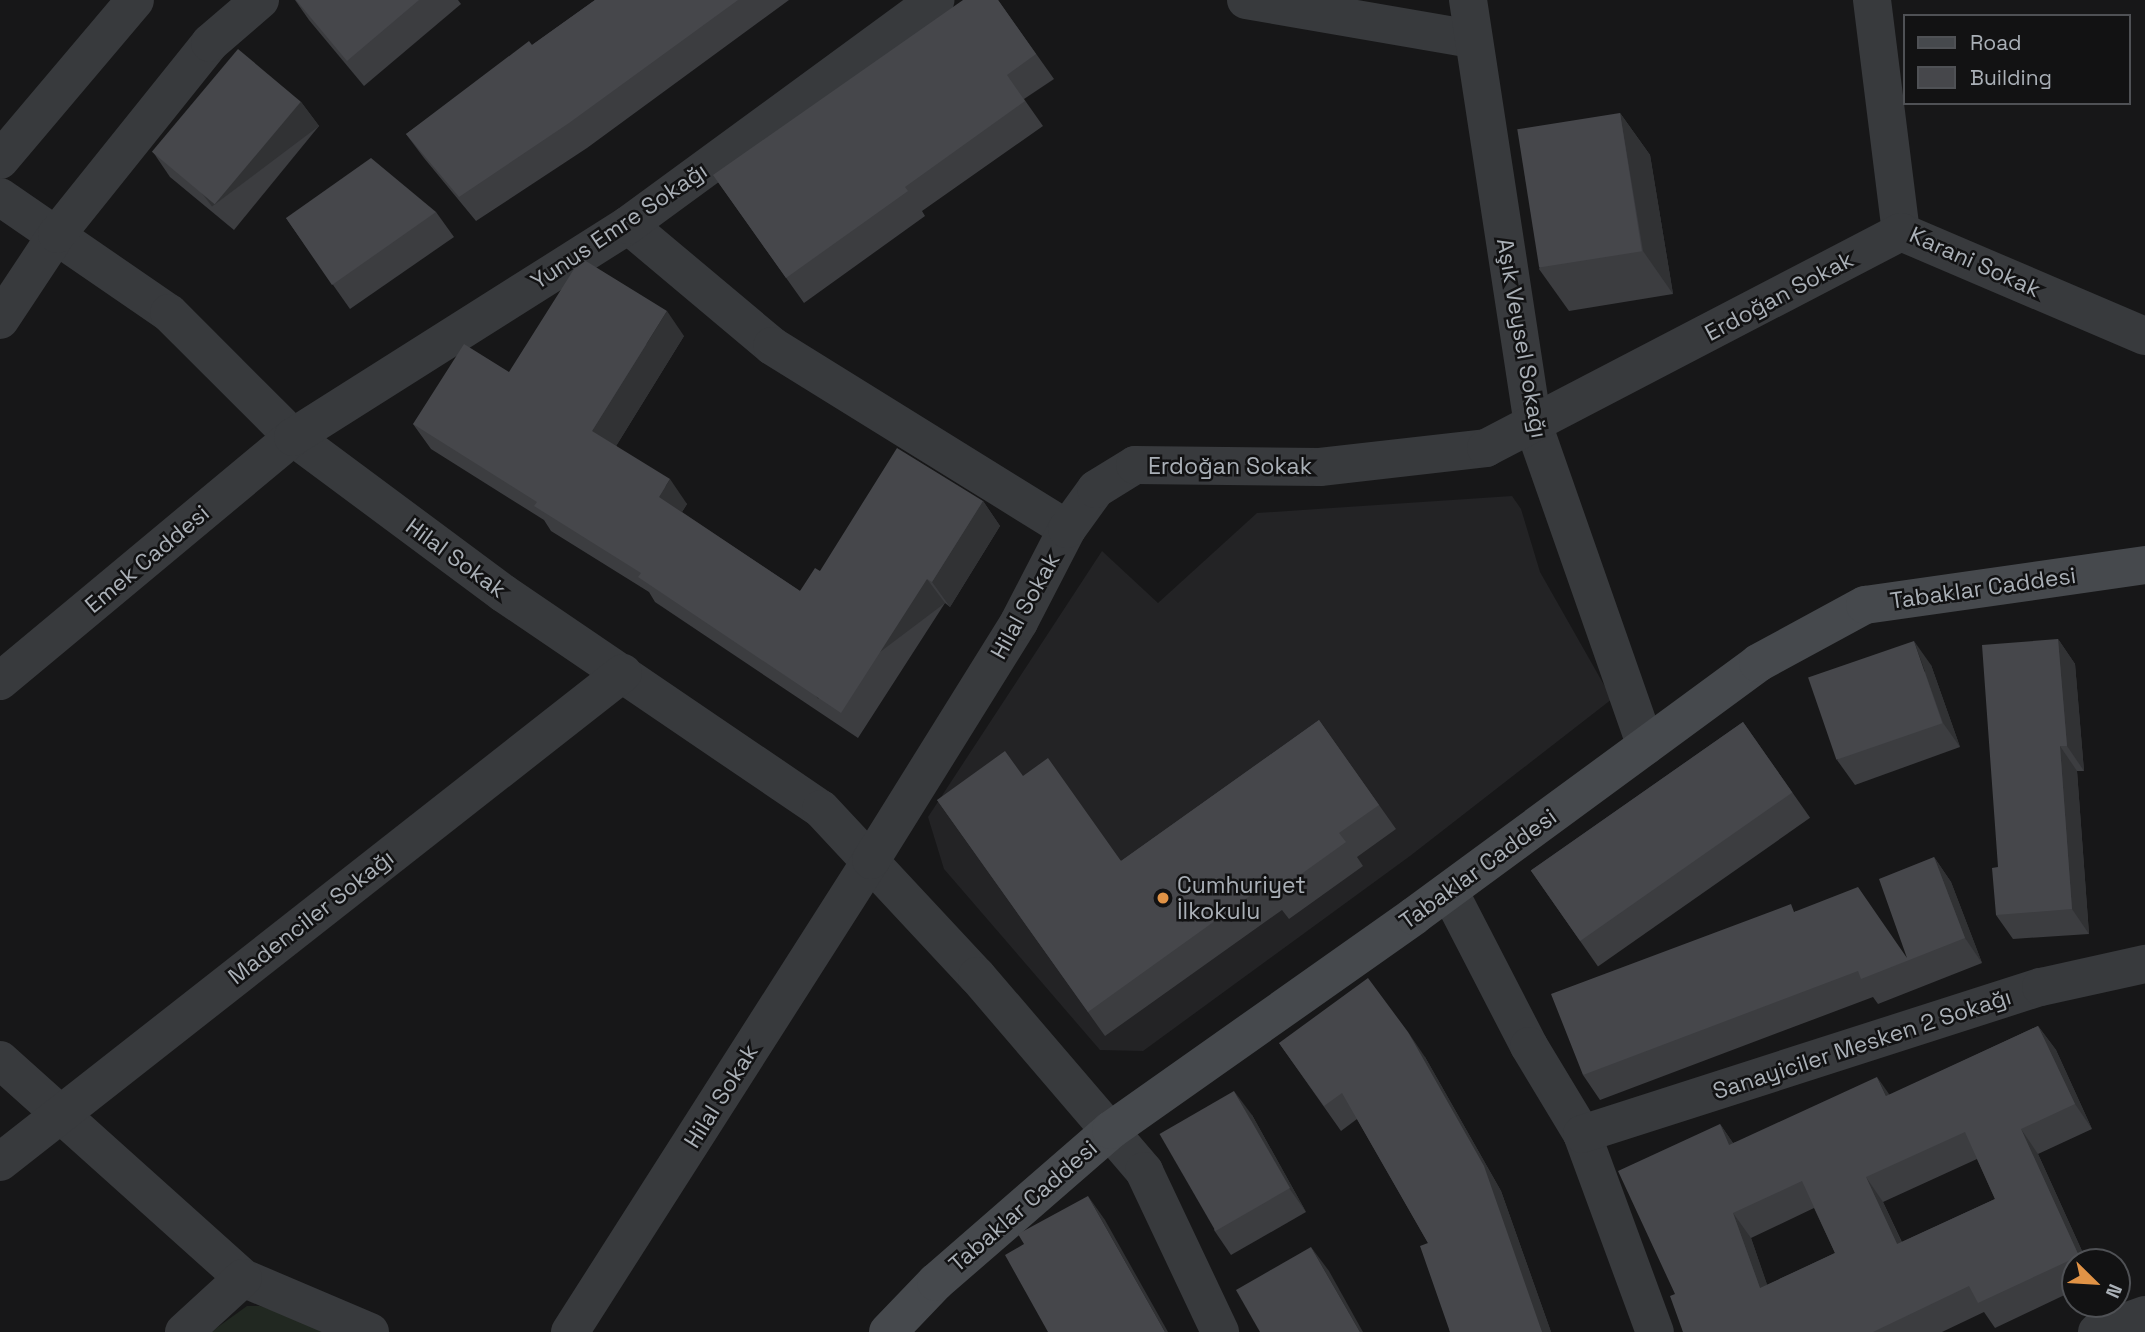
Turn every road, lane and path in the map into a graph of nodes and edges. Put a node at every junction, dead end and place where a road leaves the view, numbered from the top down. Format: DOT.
graph roads {
  1 [pos="135,0"];
  2 [pos="260,0"];
  3 [pos="934,0"];
  4 [pos="1246,0"];
  5 [pos="1468,0"];
  6 [pos="1872,0"];
  7 [pos="1472,39"];
  8 [pos="0,160"];
  9 [pos="0,197"];
  10 [pos="628,225"];
  11 [pos="1901,232"];
  12 [pos="57,234"];
  13 [pos="0,320"];
  14 [pos="2145,336"];
  15 [pos="1533,424"];
  16 [pos="293,437"];
  17 [pos="1067,529"];
  18 [pos="2145,565"];
  19 [pos="623,673"];
  20 [pos="0,681"];
  21 [pos="1646,746"];
  22 [pos="871,860"];
  23 [pos="1449,891"];
  24 [pos="2145,964"];
  25 [pos="0,1060"];
  26 [pos="58,1115"];
  27 [pos="1111,1130"];
  28 [pos="1582,1134"];
  29 [pos="0,1162"];
  30 [pos="243,1278"];
  31 [pos="2145,1315"];
  32 [pos="184,1332"];
  33 [pos="370,1332"];
  34 [pos="570,1332"];
  35 [pos="888,1332"];
  36 [pos="1220,1332"];
  37 [pos="1655,1332"];
  38 [pos="2097,1332"];
  1 -- 8 [label="street"];
  2 -- 12 [label="street"];
  3 -- 10 [label="street, Yunus Emre Sokağı"];
  4 -- 7 [label="street"];
  5 -- 7 [label="street, Aşık Veysel Sokağı"];
  6 -- 11 [label="street, Karani Sokak"];
  7 -- 15 [label="street, Aşık Veysel Sokağı"];
  9 -- 12 [label="street, Hilal Sokak"];
  10 -- 16 [label="street, Yunus Emre Sokağı"];
  10 -- 17 [label="street"];
  11 -- 14 [label="street, Karani Sokak"];
  11 -- 15 [label="street, Erdoğan Sokak"];
  12 -- 13 [label="street"];
  12 -- 16 [label="street, Hilal Sokak"];
  15 -- 17 [label="street, Erdoğan Sokak"];
  15 -- 21 [label="street, Aşık Veysel Sokağı"];
  16 -- 19 [label="street, Hilal Sokak"];
  16 -- 20 [label="street, Emek Caddesi"];
  17 -- 22 [label="street, Hilal Sokak"];
  18 -- 21 [label="street, Tabaklar Caddesi"];
  19 -- 22 [label="street, Hilal Sokak"];
  19 -- 26 [label="street, Madenciler Sokağı"];
  21 -- 23 [label="street, Tabaklar Caddesi"];
  22 -- 27 [label="street, Hilal Sokak"];
  22 -- 34 [label="street, Hilal Sokak"];
  23 -- 27 [label="street, Tabaklar Caddesi"];
  23 -- 28 [label="street"];
  24 -- 28 [label="street, Sanayiciler Mesken 2 Sokağı"];
  25 -- 26 [label="street"];
  26 -- 29 [label="street, Madenciler Sokağı"];
  26 -- 30 [label="street"];
  27 -- 35 [label="street, Tabaklar Caddesi"];
  27 -- 36 [label="street, Hilal Sokak"];
  28 -- 37 [label="street"];
  30 -- 32 [label="street"];
  30 -- 33 [label="street"];
  31 -- 38 [label="street"];
}
